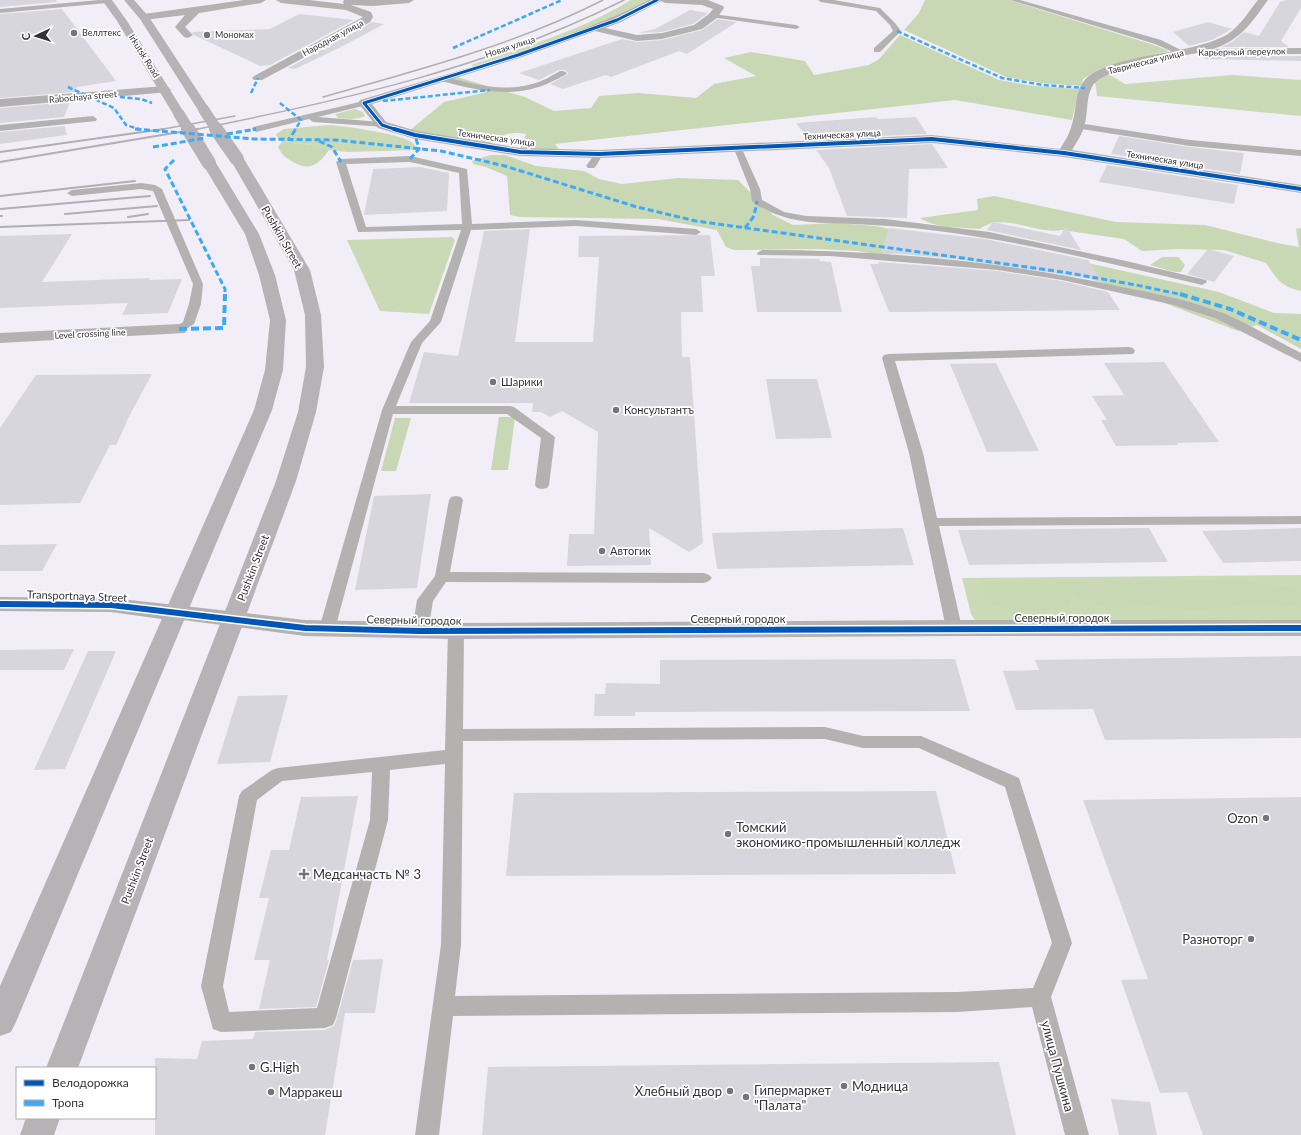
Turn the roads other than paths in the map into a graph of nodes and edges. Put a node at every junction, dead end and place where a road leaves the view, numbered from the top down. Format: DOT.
graph roads {
  1 [pos="107,0"];
  2 [pos="129,0"];
  3 [pos="261,0"];
  4 [pos="280,0"];
  5 [pos="326,0"];
  6 [pos="409,0"];
  7 [pos="657,0"];
  8 [pos="665,0"];
  9 [pos="693,0"];
  10 [pos="697,0"];
  11 [pos="821,0"];
  12 [pos="1013,0"];
  13 [pos="1263,0"];
  14 [pos="0,11"];
  15 [pos="196,11"];
  16 [pos="714,16"];
  17 [pos="144,18"];
  18 [pos="796,27"];
  19 [pos="594,28"];
  20 [pos="188,35"];
  21 [pos="876,50"];
  22 [pos="1301,51"];
  23 [pos="1184,53"];
  24 [pos="563,73"];
  25 [pos="258,78"];
  26 [pos="441,78"];
  27 [pos="165,90"];
  28 [pos="0,103"];
  29 [pos="364,103"];
  30 [pos="308,118"];
  31 [pos="93,119"];
  32 [pos="382,125"];
  33 [pos="1078,126"];
  34 [pos="0,128"];
  35 [pos="256,129"];
  36 [pos="738,149"];
  37 [pos="1064,153"];
  38 [pos="1301,153"];
  39 [pos="599,154"];
  40 [pos="237,159"];
  41 [pos="591,166"];
  42 [pos="1301,189"];
  43 [pos="72,193"];
  44 [pos="467,227"];
  45 [pos="696,232"];
  46 [pos="762,253"];
  47 [pos="1202,282"];
  48 [pos="179,329"];
  49 [pos="0,338"];
  50 [pos="1129,351"];
  51 [pos="1301,358"];
  52 [pos="388,410"];
  53 [pos="542,485"];
  54 [pos="456,500"];
  55 [pos="1301,520"];
  56 [pos="931,522"];
  57 [pos="442,577"];
  58 [pos="704,578"];
  59 [pos="0,604"];
  60 [pos="176,613"];
  61 [pos="234,619"];
  62 [pos="954,628"];
  63 [pos="1301,628"];
  64 [pos="327,629"];
  65 [pos="420,631"];
  66 [pos="456,631"];
  67 [pos="454,735"];
  68 [pos="453,756"];
  69 [pos="381,764"];
  70 [pos="1040,997"];
  71 [pos="443,1006"];
  72 [pos="0,1022"];
  73 [pos="62,1067"];
  74 [pos="43,1119"];
  75 [pos="37,1135"];
  76 [pos="427,1135"];
  77 [pos="1076,1135"];
  1 -- 14 [label="lane"];
  1 -- 27 [label="main road, Irkutsk Road"];
  2 -- 17 [label="main road, Irkutsk Road"];
  3 -- 15 [label="street"];
  4 -- 25 [label="street, Народная улица"];
  5 -- 6 [label="street"];
  7 -- 19 [label="street, Новая улица"];
  8 -- 9 [label="street"];
  9 -- 10 [label="lane"];
  9 -- 16 [label="street"];
  11 -- 21 [label="lane"];
  12 -- 23 [label="lane"];
  13 -- 23 [label="street, Таврическая улица"];
  15 -- 17 [label="street"];
  15 -- 20 [label="street"];
  16 -- 18 [label="lane"];
  16 -- 19 [label="street"];
  17 -- 40 [label="main road, Irkutsk Road, bridge"];
  19 -- 26 [label="street, Новая улица"];
  22 -- 23 [label="street, Карьерный переулок"];
  23 -- 33 [label="street, Таврическая улица"];
  24 -- 26 [label="lane"];
  26 -- 29 [label="street, Новая улица"];
  27 -- 28 [label="street, Rabochaya street"];
  27 -- 60 [label="main road, Irkutsk Road, bridge"];
  29 -- 30 [label="lane"];
  29 -- 32 [label="street"];
  30 -- 32 [label="lane"];
  30 -- 35 [label="lane"];
  31 -- 34 [label="lane"];
  32 -- 39 [label="street, Техническая улица"];
  33 -- 37 [label="street, Таврическая улица"];
  33 -- 38 [label="lane"];
  36 -- 37 [label="street, Техническая улица"];
  36 -- 39 [label="street, Техническая улица"];
  36 -- 47 [label="lane"];
  37 -- 42 [label="street, Техническая улица"];
  39 -- 41 [label="lane"];
  40 -- 61 [label="main road, Pushkin Street"];
  43 -- 48 [label="lane"];
  44 -- 44 [label="lane"];
  44 -- 45 [label="lane"];
  44 -- 52 [label="lane"];
  46 -- 51 [label="lane"];
  48 -- 49 [label="street, Level crossing line"];
  50 -- 56 [label="lane"];
  52 -- 53 [label="lane"];
  52 -- 64 [label="lane"];
  54 -- 57 [label="lane"];
  55 -- 56 [label="lane"];
  56 -- 62 [label="lane"];
  57 -- 58 [label="lane"];
  57 -- 65 [label="lane"];
  59 -- 60 [label="street, Transportnaya Street"];
  60 -- 61 [label="street, Северный городок"];
  60 -- 72 [label="main road"];
  61 -- 64 [label="street, Северный городок"];
  61 -- 73 [label="main road, Pushkin Street"];
  62 -- 63 [label="street, Северный городок"];
  62 -- 66 [label="street, Северный городок"];
  64 -- 65 [label="street, Северный городок"];
  65 -- 66 [label="street, Северный городок"];
  66 -- 67 [label="lane"];
  67 -- 68 [label="lane"];
  67 -- 70 [label="lane"];
  68 -- 69 [label="lane"];
  68 -- 71 [label="lane"];
  69 -- 69 [label="lane"];
  70 -- 71 [label="lane"];
  70 -- 77 [label="lane, улица Пушкина"];
  71 -- 76 [label="lane"];
  74 -- 75 [label="main road"];
}
